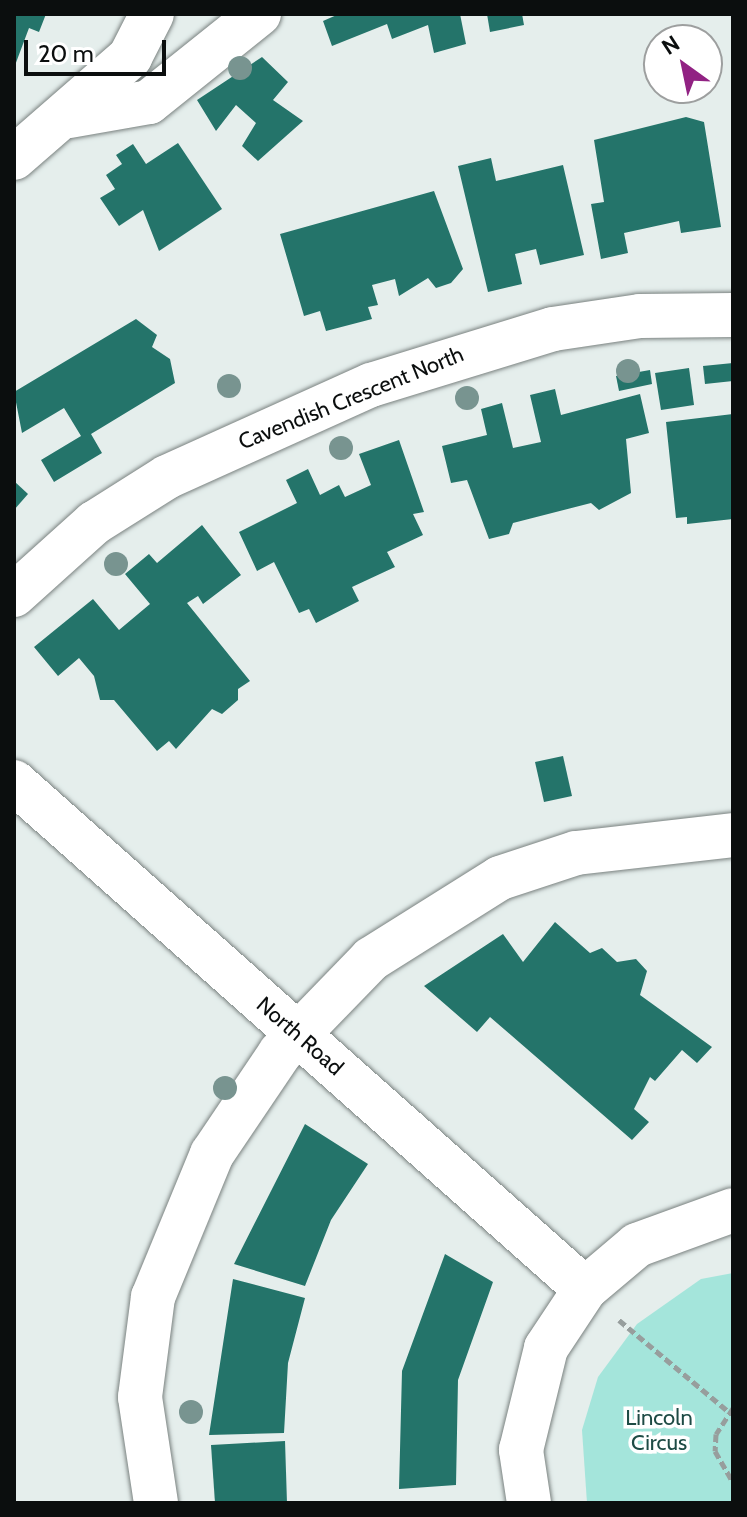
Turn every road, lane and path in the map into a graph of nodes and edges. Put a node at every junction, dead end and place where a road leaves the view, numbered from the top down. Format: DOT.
graph roads {
  1 [pos="152,14"];
  2 [pos="244,19"];
  3 [pos="69,116"];
  4 [pos="14,158"];
  5 [pos="733,315"];
  6 [pos="14,595"];
  7 [pos="14,782"];
  8 [pos="733,835"];
  9 [pos="299,1036"];
  10 [pos="733,1210"];
  11 [pos="585,1289"];
  12 [pos="731,1410"];
  13 [pos="733,1482"];
  14 [pos="156,1503"];
  15 [pos="529,1503"];
  1 -- 3 [label="street"];
  2 -- 3 [label="street"];
  3 -- 4 [label="street"];
  5 -- 6 [label="street, Cavendish Crescent North"];
  7 -- 9 [label="street, North Road"];
  8 -- 9 [label="street"];
  9 -- 11 [label="street, North Road"];
  9 -- 14 [label="street"];
  10 -- 11 [label="street"];
  11 -- 12 [label="path"];
  11 -- 15 [label="street"];
  12 -- 13 [label="path"];
}
